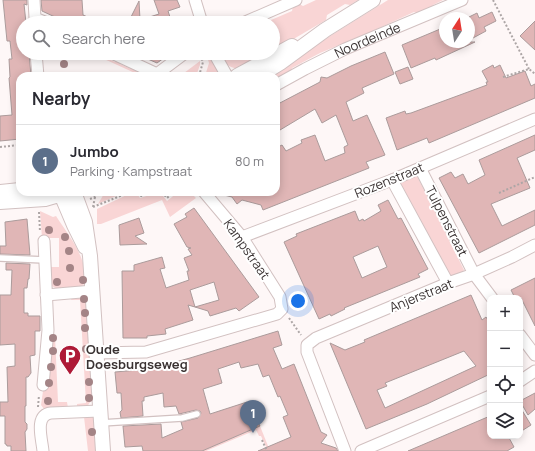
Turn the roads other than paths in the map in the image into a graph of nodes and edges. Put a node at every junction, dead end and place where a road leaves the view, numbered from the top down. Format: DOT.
graph roads {
  1 [pos="34,0"];
  2 [pos="194,0"];
  3 [pos="296,0"];
  4 [pos="373,0"];
  5 [pos="462,0"];
  6 [pos="34,16"];
  7 [pos="200,16"];
  8 [pos="259,16"];
  9 [pos="325,30"];
  10 [pos="280,52"];
  11 [pos="37,60"];
  12 [pos="127,60"];
  13 [pos="176,60"];
  14 [pos="218,60"];
  15 [pos="265,60"];
  16 [pos="38,72"];
  17 [pos="153,72"];
  18 [pos="160,72"];
  19 [pos="225,72"];
  20 [pos="244,72"];
  21 [pos="265,72"];
  22 [pos="280,83"];
  23 [pos="535,119"];
  24 [pos="420,168"];
  25 [pos="392,180"];
  26 [pos="16,190"];
  27 [pos="0,192"];
  28 [pos="53,196"];
  29 [pos="67,196"];
  30 [pos="207,196"];
  31 [pos="0,202"];
  32 [pos="242,237"];
  33 [pos="44,241"];
  34 [pos="535,245"];
  35 [pos="0,258"];
  36 [pos="45,260"];
  37 [pos="474,274"];
  38 [pos="448,283"];
  39 [pos="93,291"];
  40 [pos="46,294"];
  41 [pos="490,295"];
  42 [pos="523,339"];
  43 [pos="96,353"];
  44 [pos="535,355"];
  45 [pos="535,370"];
  46 [pos="523,379"];
  47 [pos="43,385"];
  48 [pos="487,397"];
  49 [pos="197,414"];
  50 [pos="100,417"];
  51 [pos="43,451"];
  52 [pos="103,451"];
  53 [pos="345,451"];
  54 [pos="362,451"];
  1 -- 6 [label="street"];
  2 -- 7 [label="street"];
  3 -- 8 [label="street"];
  4 -- 9 [label="street, Noordeinde"];
  5 -- 22 [label="street, Noordeinde"];
  9 -- 10 [label="street, Noordeinde"];
  9 -- 21 [label="street, Noordeinde"];
  11 -- 16 [label="street"];
  12 -- 17 [label="street"];
  13 -- 18 [label="street"];
  14 -- 19 [label="street"];
  15 -- 20 [label="street, Noordeinde"];
  23 -- 24 [label="street, Rozenstraat"];
  24 -- 25 [label="street, Rozenstraat"];
  24 -- 37 [label="street, Tulpenstraat"];
  25 -- 32 [label="street, Rozenstraat"];
  25 -- 38 [label="street"];
  26 -- 27 [label="street"];
  28 -- 31 [label="street"];
  29 -- 39 [label="street"];
  30 -- 32 [label="street, Kampstraat"];
  32 -- 43 [label="street, Kampstraat"];
  33 -- 36 [label="street"];
  34 -- 37 [label="street, Anjerstraat"];
  35 -- 36 [label="lane"];
  36 -- 40 [label="street"];
  37 -- 38 [label="street, Anjerstraat"];
  37 -- 41 [label="street, Tulpenstraat"];
  38 -- 53 [label="street, Anjerstraat"];
  39 -- 40 [label="street"];
  39 -- 43 [label="street"];
  40 -- 47 [label="street"];
  42 -- 44 [label="street"];
  43 -- 50 [label="street"];
  45 -- 46 [label="street"];
  48 -- 54 [label="street"];
  49 -- 50 [label="lane"];
  50 -- 51 [label="street"];
  50 -- 52 [label="street"];
}
